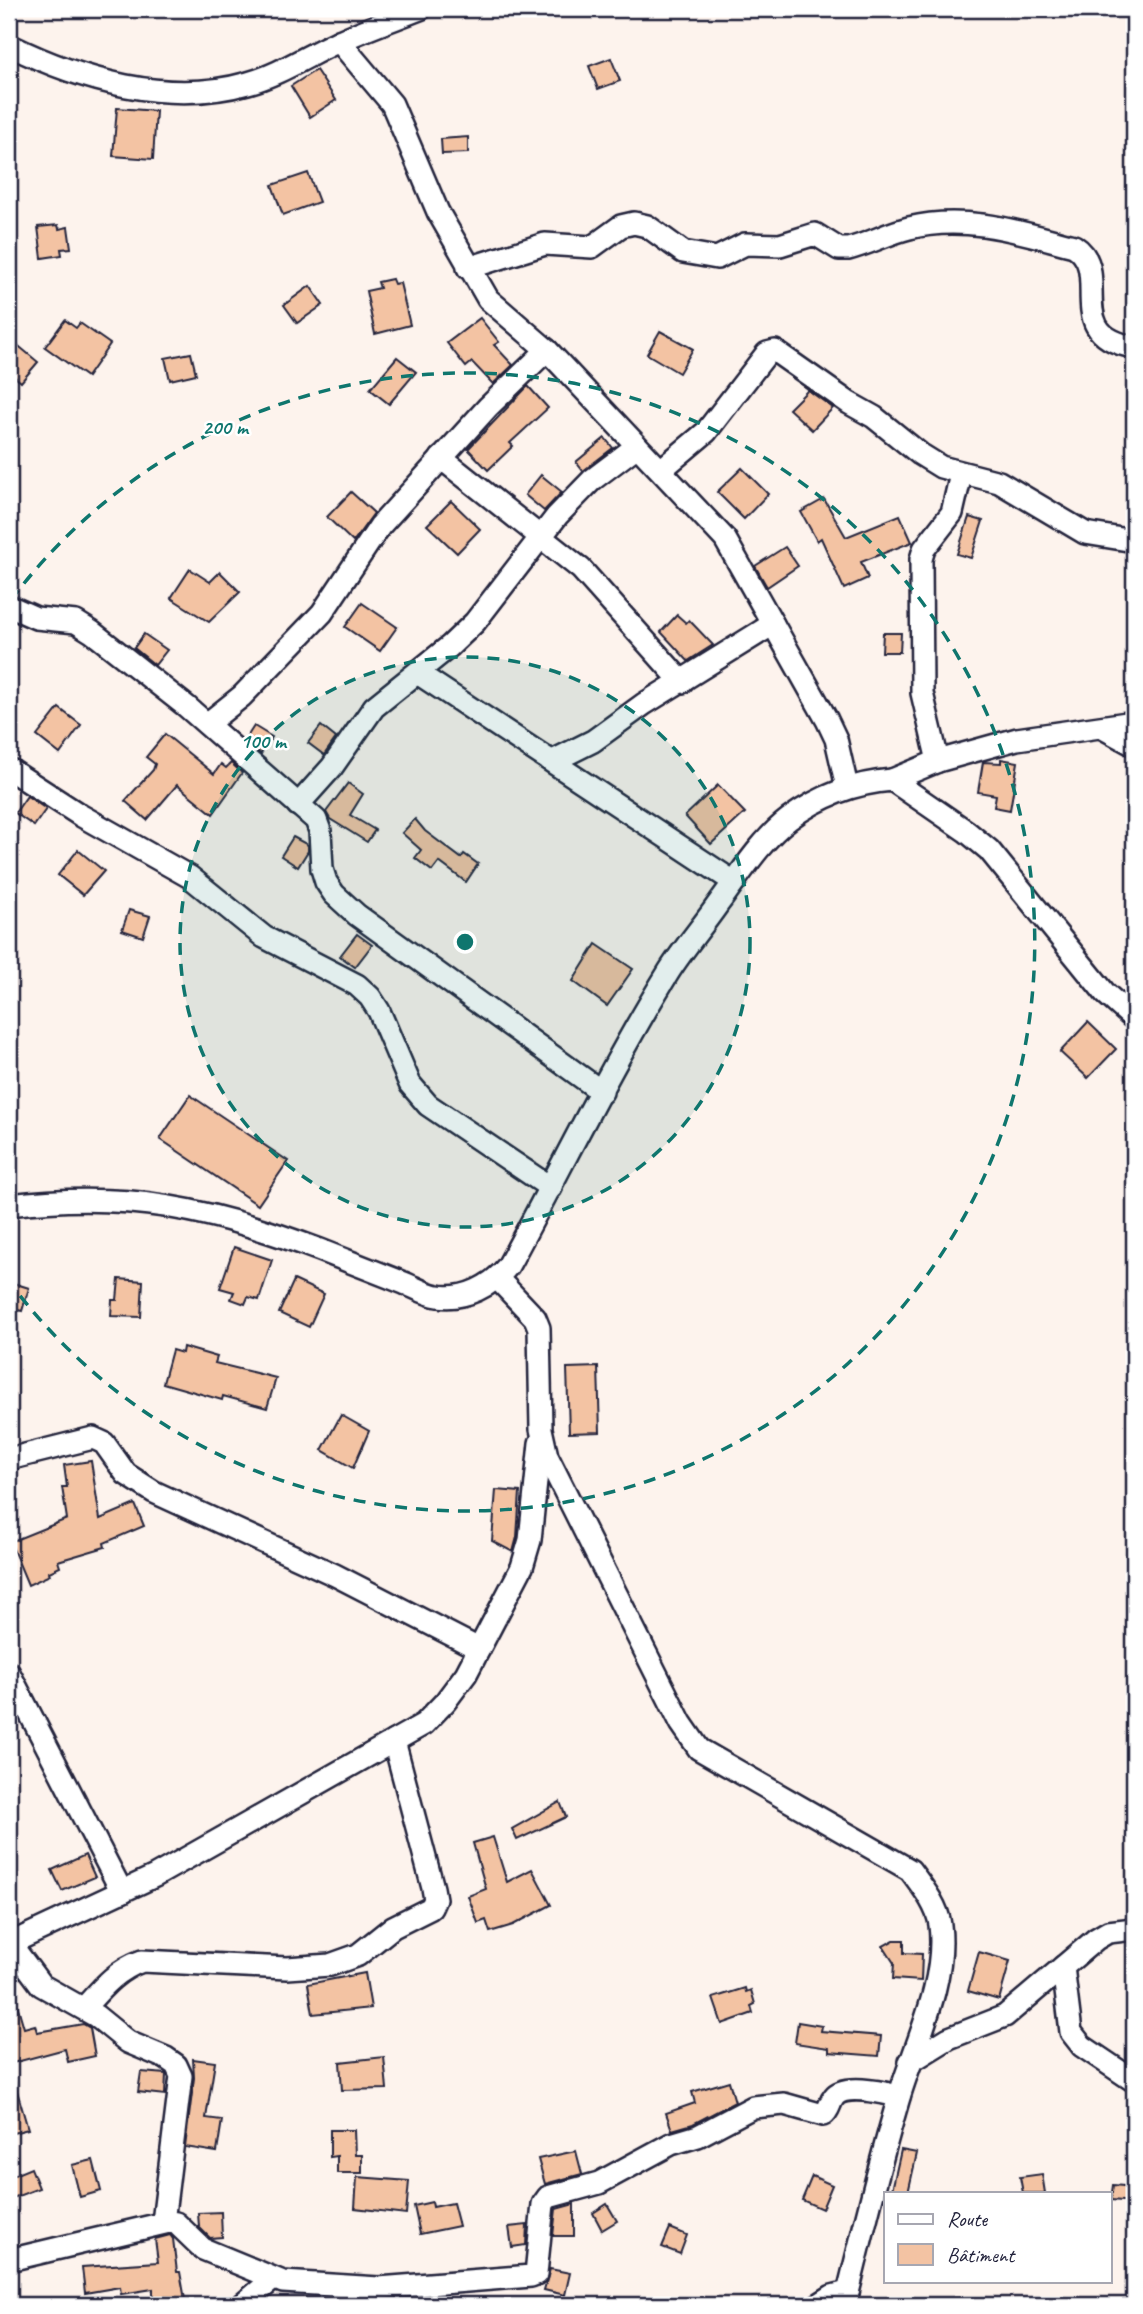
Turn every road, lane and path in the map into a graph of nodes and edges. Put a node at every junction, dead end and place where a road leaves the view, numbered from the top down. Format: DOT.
graph roads {
  1 [pos="420,9"];
  2 [pos="339,41"];
  3 [pos="9,46"];
  4 [pos="468,268"];
  5 [pos="1134,346"];
  6 [pos="547,350"];
  7 [pos="637,446"];
  8 [pos="441,458"];
  9 [pos="662,469"];
  10 [pos="961,474"];
  11 [pos="539,536"];
  12 [pos="1134,541"];
  13 [pos="9,606"];
  14 [pos="773,624"];
  15 [pos="419,674"];
  16 [pos="682,682"];
  17 [pos="1134,722"];
  18 [pos="207,724"];
  19 [pos="1103,728"];
  20 [pos="1134,745"];
  21 [pos="553,761"];
  22 [pos="938,761"];
  23 [pos="9,769"];
  24 [pos="892,780"];
  25 [pos="847,788"];
  26 [pos="298,805"];
  27 [pos="734,882"];
  28 [pos="1134,1019"];
  29 [pos="602,1092"];
  30 [pos="551,1188"];
  31 [pos="9,1205"];
  32 [pos="498,1279"];
  33 [pos="541,1429"];
  34 [pos="9,1459"];
  35 [pos="479,1649"];
  36 [pos="9,1672"];
  37 [pos="394,1741"];
  38 [pos="122,1892"];
  39 [pos="1134,1929"];
  40 [pos="9,1943"];
  41 [pos="1063,1967"];
  42 [pos="83,2008"];
  43 [pos="910,2062"];
  44 [pos="1134,2081"];
  45 [pos="899,2096"];
  46 [pos="163,2222"];
  47 [pos="9,2260"];
  48 [pos="272,2280"];
  49 [pos="847,2299"];
  50 [pos="242,2305"];
  51 [pos="818,2305"];
  1 -- 2 [label="street"];
  2 -- 3 [label="street"];
  2 -- 4 [label="street"];
  4 -- 5 [label="street"];
  4 -- 6 [label="street"];
  6 -- 7 [label="street"];
  6 -- 8 [label="street"];
  7 -- 9 [label="street"];
  7 -- 11 [label="street"];
  8 -- 11 [label="street"];
  8 -- 18 [label="street"];
  9 -- 10 [label="street"];
  9 -- 14 [label="street"];
  10 -- 12 [label="street"];
  10 -- 22 [label="street"];
  11 -- 15 [label="street"];
  11 -- 16 [label="street"];
  13 -- 18 [label="street"];
  14 -- 16 [label="street"];
  14 -- 25 [label="street"];
  15 -- 21 [label="street"];
  15 -- 26 [label="street"];
  16 -- 21 [label="street"];
  17 -- 19 [label="street"];
  18 -- 26 [label="street"];
  19 -- 20 [label="street"];
  19 -- 22 [label="street"];
  21 -- 27 [label="street"];
  22 -- 24 [label="street"];
  23 -- 30 [label="street"];
  24 -- 25 [label="street"];
  24 -- 28 [label="street"];
  25 -- 27 [label="street"];
  26 -- 29 [label="street"];
  27 -- 29 [label="street"];
  29 -- 30 [label="street"];
  30 -- 32 [label="street"];
  31 -- 32 [label="street"];
  32 -- 33 [label="street"];
  33 -- 35 [label="street"];
  33 -- 43 [label="street"];
  34 -- 35 [label="street"];
  35 -- 37 [label="street"];
  36 -- 38 [label="street"];
  37 -- 38 [label="street"];
  37 -- 42 [label="street"];
  38 -- 40 [label="street"];
  39 -- 41 [label="street"];
  40 -- 42 [label="street"];
  41 -- 43 [label="street"];
  41 -- 44 [label="street"];
  42 -- 46 [label="street"];
  43 -- 45 [label="street"];
  45 -- 48 [label="street"];
  45 -- 49 [label="street"];
  46 -- 47 [label="street"];
  46 -- 48 [label="street"];
  48 -- 50 [label="street"];
  49 -- 51 [label="street"];
}
